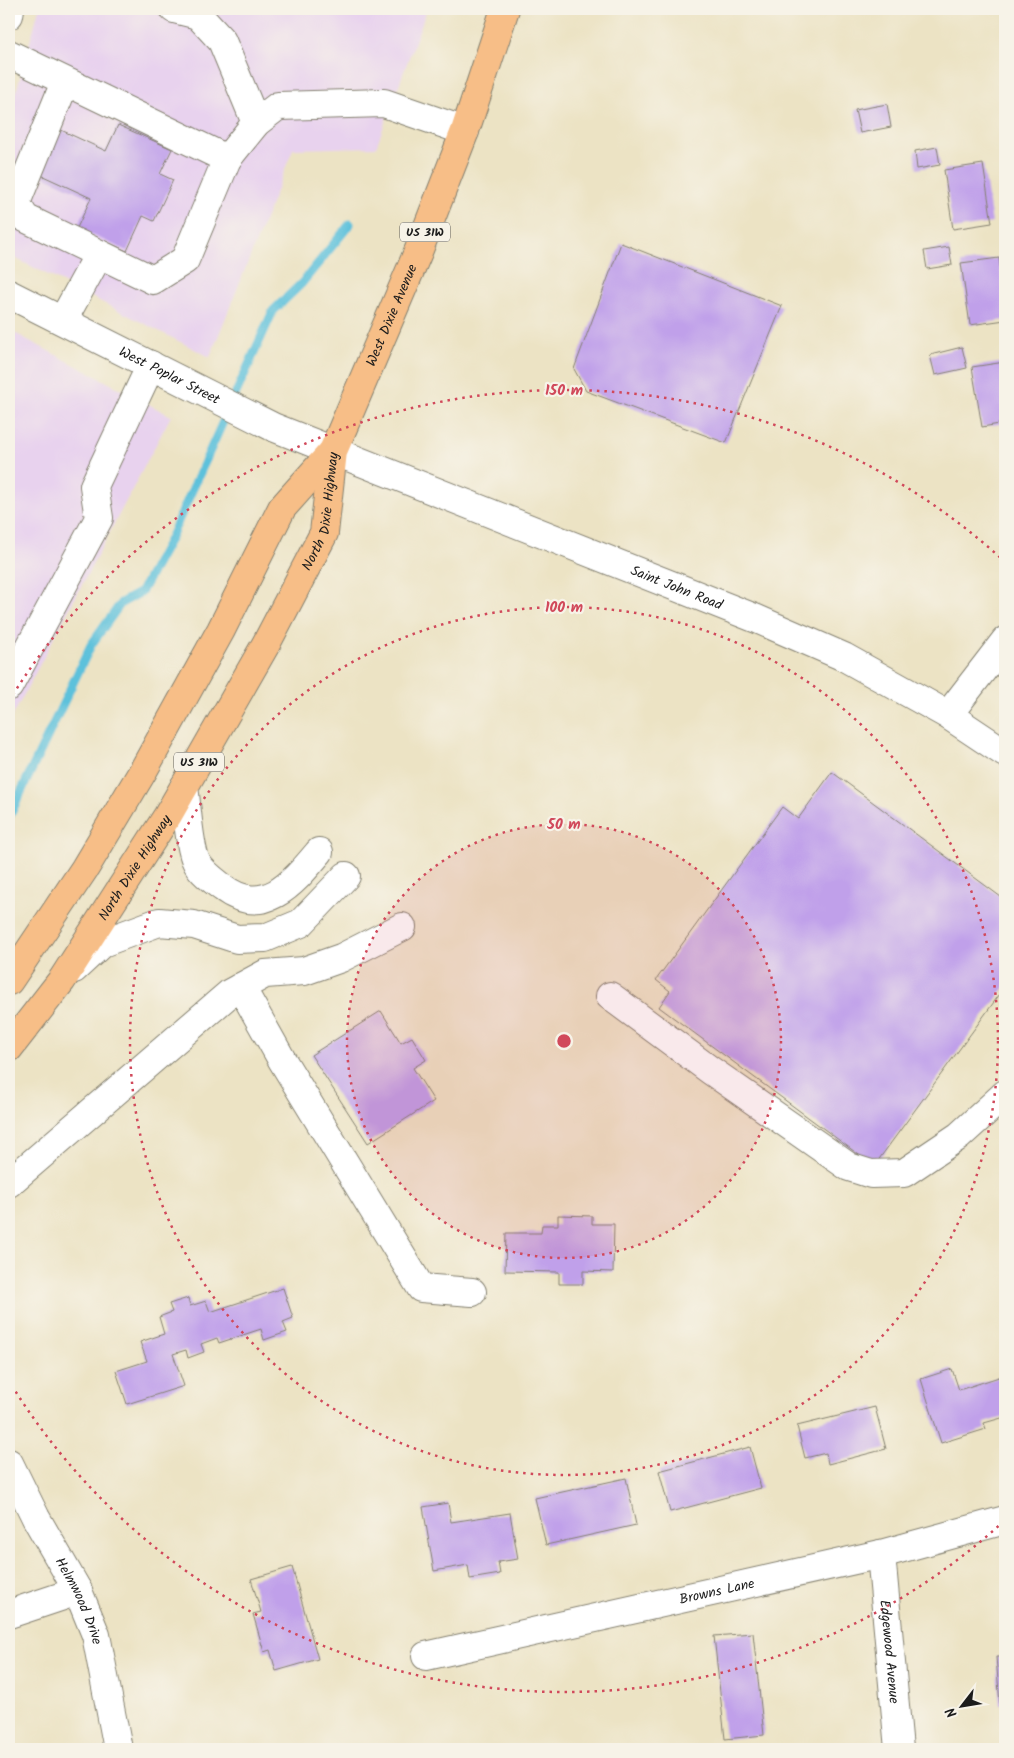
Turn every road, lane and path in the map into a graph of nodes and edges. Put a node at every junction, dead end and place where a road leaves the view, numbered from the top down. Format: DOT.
graph roads {
  1 [pos="10,9"];
  2 [pos="174,9"];
  3 [pos="505,9"];
  4 [pos="9,14"];
  5 [pos="9,54"];
  6 [pos="65,82"];
  7 [pos="256,123"];
  8 [pos="465,131"];
  9 [pos="227,159"];
  10 [pos="99,254"];
  11 [pos="9,294"];
  12 [pos="62,320"];
  13 [pos="150,365"];
  14 [pos="333,451"];
  15 [pos="1005,641"];
  16 [pos="9,686"];
  17 [pos="948,715"];
  18 [pos="1005,753"];
  19 [pos="184,787"];
  20 [pos="319,852"];
  21 [pos="346,876"];
  22 [pos="402,927"];
  23 [pos="62,980"];
  24 [pos="9,981"];
  25 [pos="241,987"];
  26 [pos="610,996"];
  27 [pos="9,1048"];
  28 [pos="1005,1094"];
  29 [pos="9,1182"];
  30 [pos="472,1292"];
  31 [pos="9,1464"];
  32 [pos="1005,1520"];
  33 [pos="881,1554"];
  34 [pos="78,1591"];
  35 [pos="9,1614"];
  36 [pos="426,1656"];
  37 [pos="118,1749"];
  38 [pos="899,1749"];
  1 -- 4 [label="street"];
  2 -- 7 [label="street"];
  3 -- 8 [label="main road, West Dixie Avenue / US 31W"];
  5 -- 6 [label="street"];
  6 -- 9 [label="street"];
  6 -- 10 [label="street"];
  7 -- 8 [label="street"];
  7 -- 9 [label="street"];
  8 -- 14 [label="main road, West Dixie Avenue / US 31W"];
  9 -- 10 [label="street"];
  10 -- 12 [label="street"];
  11 -- 12 [label="street, West Poplar Street"];
  12 -- 13 [label="street, West Poplar Street"];
  13 -- 14 [label="street, West Poplar Street"];
  13 -- 16 [label="street"];
  14 -- 17 [label="street, Saint John Road"];
  14 -- 19 [label="main road, North Dixie Highway / US 31W"];
  14 -- 24 [label="main road, North Dixie Highway / US 31W"];
  15 -- 17 [label="street"];
  17 -- 18 [label="street, Saint John Road"];
  19 -- 20 [label="street"];
  19 -- 23 [label="main road, North Dixie Highway / US 31W"];
  21 -- 23 [label="street"];
  22 -- 25 [label="street"];
  23 -- 27 [label="main road, North Dixie Highway / US 31W"];
  25 -- 29 [label="street"];
  25 -- 30 [label="street"];
  26 -- 28 [label="street"];
  31 -- 34 [label="street, Helmwood Drive"];
  32 -- 33 [label="street, Browns Lane"];
  33 -- 36 [label="street, Browns Lane"];
  33 -- 38 [label="street, Edgewood Avenue"];
  34 -- 35 [label="street"];
  34 -- 37 [label="street, Helmwood Drive"];
}
